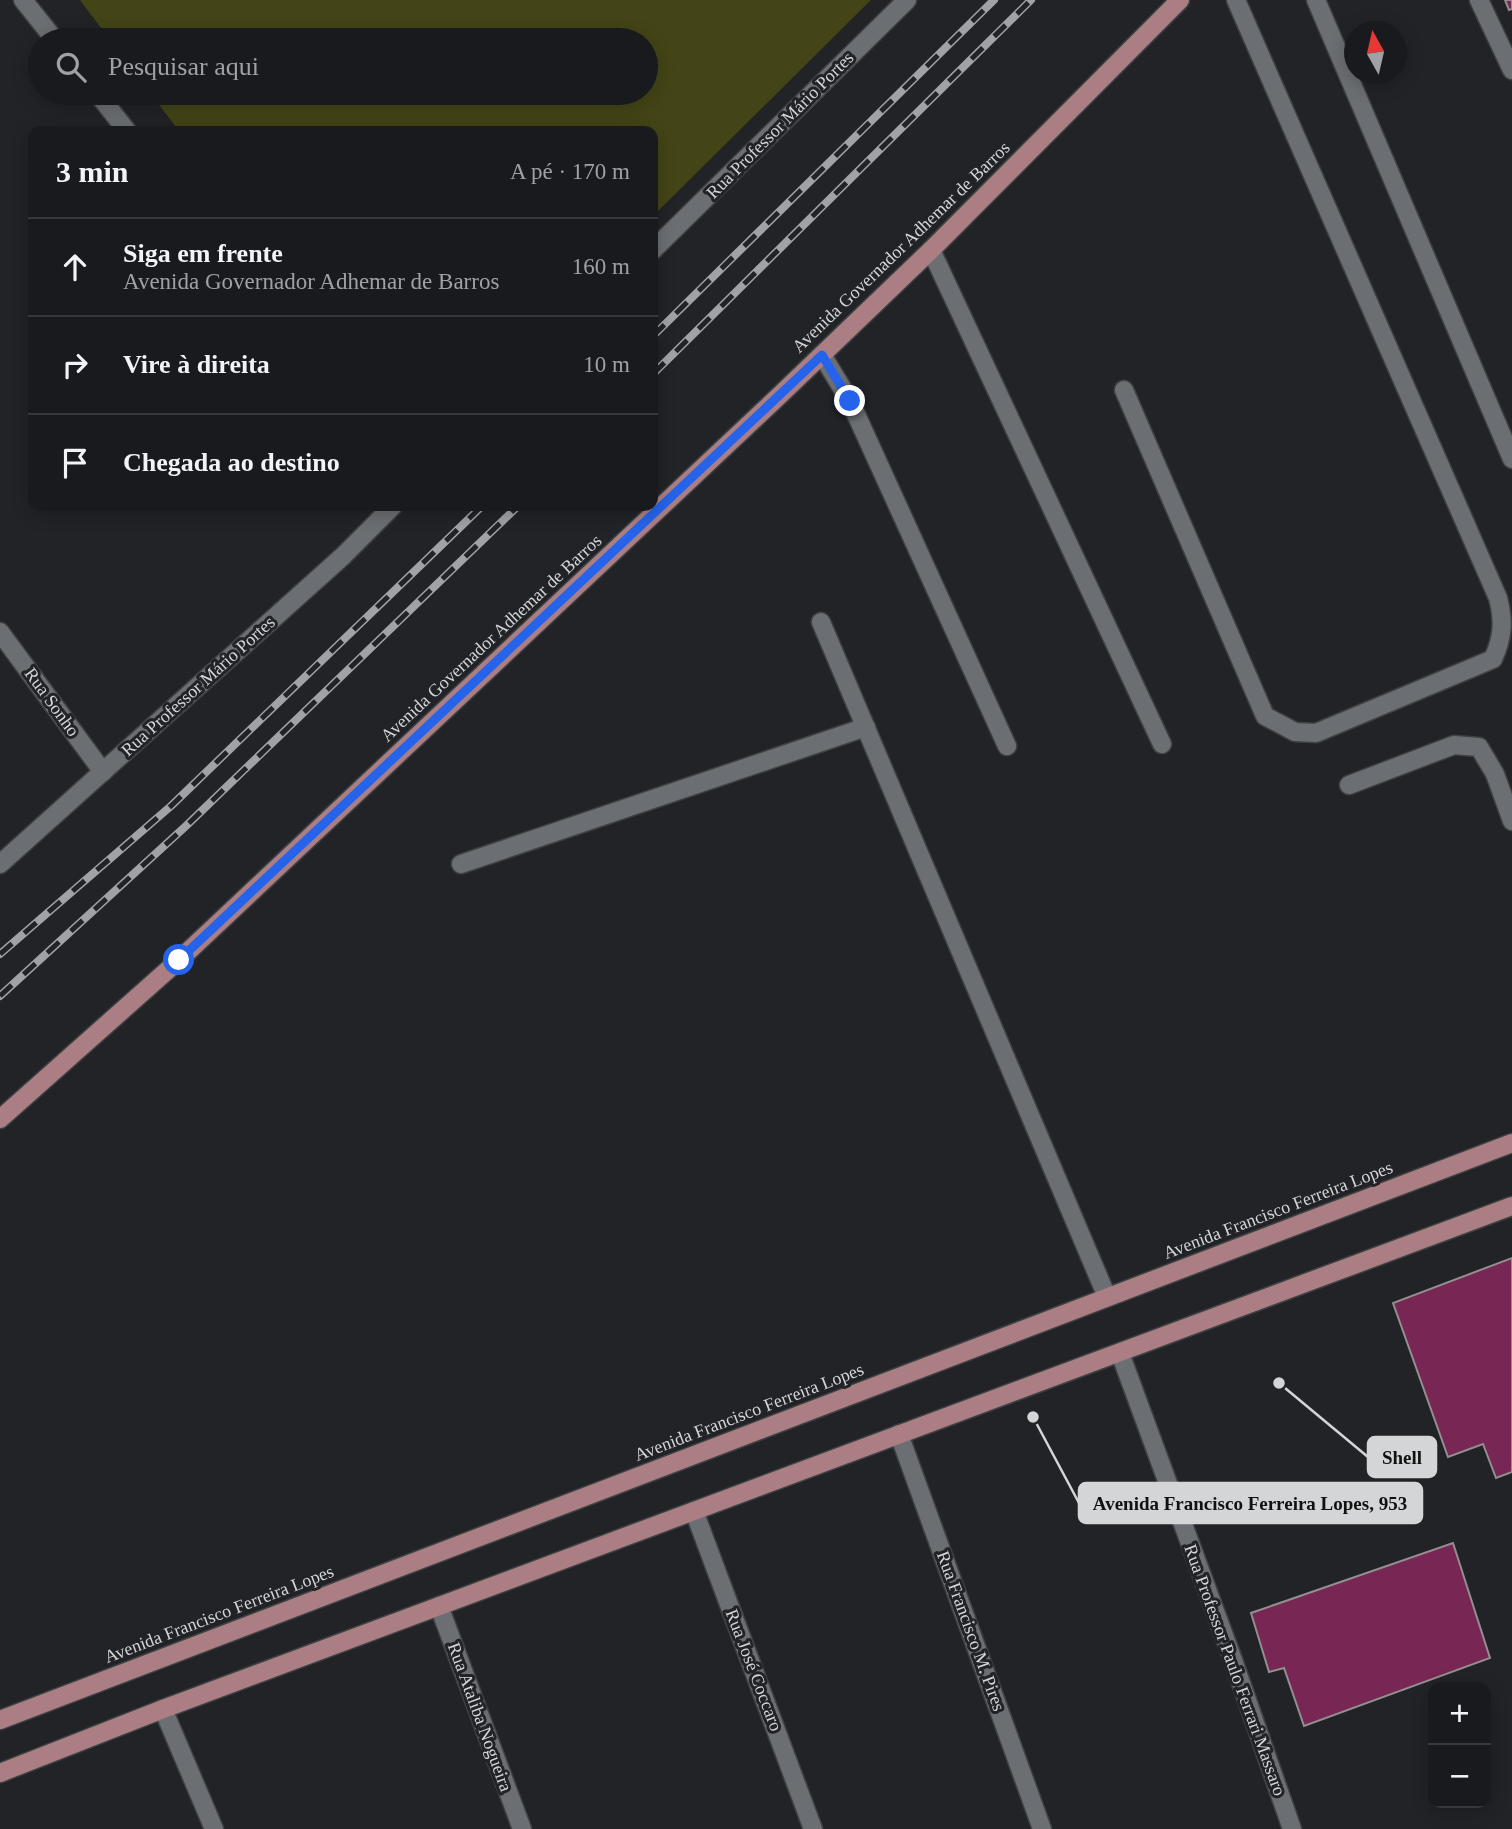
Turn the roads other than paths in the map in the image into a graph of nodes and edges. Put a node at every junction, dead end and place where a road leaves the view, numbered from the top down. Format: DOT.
graph roads {
  1 [pos="23,0"];
  2 [pos="907,0"];
  3 [pos="1180,0"];
  4 [pos="1236,0"];
  5 [pos="1316,0"];
  6 [pos="1479,0"];
  7 [pos="45,28"];
  8 [pos="1512,70"];
  9 [pos="106,105"];
  10 [pos="123,126"];
  11 [pos="658,245"];
  12 [pos="931,250"];
  13 [pos="822,355"];
  14 [pos="1124,390"];
  15 [pos="1512,459"];
  16 [pos="658,509"];
  17 [pos="388,511"];
  18 [pos="656,511"];
  19 [pos="821,622"];
  20 [pos="0,632"];
  21 [pos="866,727"];
  22 [pos="1162,744"];
  23 [pos="1007,746"];
  24 [pos="103,772"];
  25 [pos="1349,785"];
  26 [pos="1512,821"];
  27 [pos="0,864"];
  28 [pos="461,864"];
  29 [pos="0,1119"];
  30 [pos="1512,1143"];
  31 [pos="1512,1206"];
  32 [pos="1107,1297"];
  33 [pos="1120,1353"];
  34 [pos="899,1434"];
  35 [pos="694,1511"];
  36 [pos="439,1606"];
  37 [pos="163,1709"];
  38 [pos="0,1720"];
  39 [pos="0,1773"];
  40 [pos="214,1829"];
  41 [pos="522,1829"];
  42 [pos="813,1829"];
  43 [pos="1042,1829"];
  44 [pos="1292,1829"];
  1 -- 7 [label="street"];
  2 -- 11 [label="street, Rua Professor Mário Portes"];
  3 -- 12 [label="main road, Avenida Governador Adhemar de Barros"];
  4 -- 14 [label="street"];
  5 -- 15 [label="street"];
  6 -- 8 [label="street"];
  9 -- 10 [label="street"];
  12 -- 13 [label="main road, Avenida Governador Adhemar de Barros"];
  12 -- 22 [label="street"];
  13 -- 16 [label="main road, Avenida Governador Adhemar de Barros"];
  13 -- 23 [label="street"];
  17 -- 24 [label="street, Rua Professor Mário Portes"];
  18 -- 29 [label="main road, Avenida Governador Adhemar de Barros"];
  19 -- 21 [label="street"];
  20 -- 24 [label="street, Rua Sonho"];
  21 -- 28 [label="street"];
  21 -- 32 [label="street"];
  24 -- 27 [label="street, Rua Professor Mário Portes"];
  25 -- 26 [label="street"];
  30 -- 32 [label="main road, Avenida Francisco Ferreira Lopes"];
  31 -- 33 [label="main road"];
  32 -- 38 [label="main road, Avenida Francisco Ferreira Lopes"];
  33 -- 34 [label="main road"];
  33 -- 44 [label="street, Rua Professor Paulo Ferrari Massaro"];
  34 -- 35 [label="main road"];
  34 -- 43 [label="street, Rua Francisco M. Pires"];
  35 -- 36 [label="main road"];
  35 -- 42 [label="street, Rua José Coccaro"];
  36 -- 37 [label="main road"];
  36 -- 41 [label="street, Rua Ataliba Nogueira"];
  37 -- 39 [label="main road"];
  37 -- 40 [label="street"];
}
